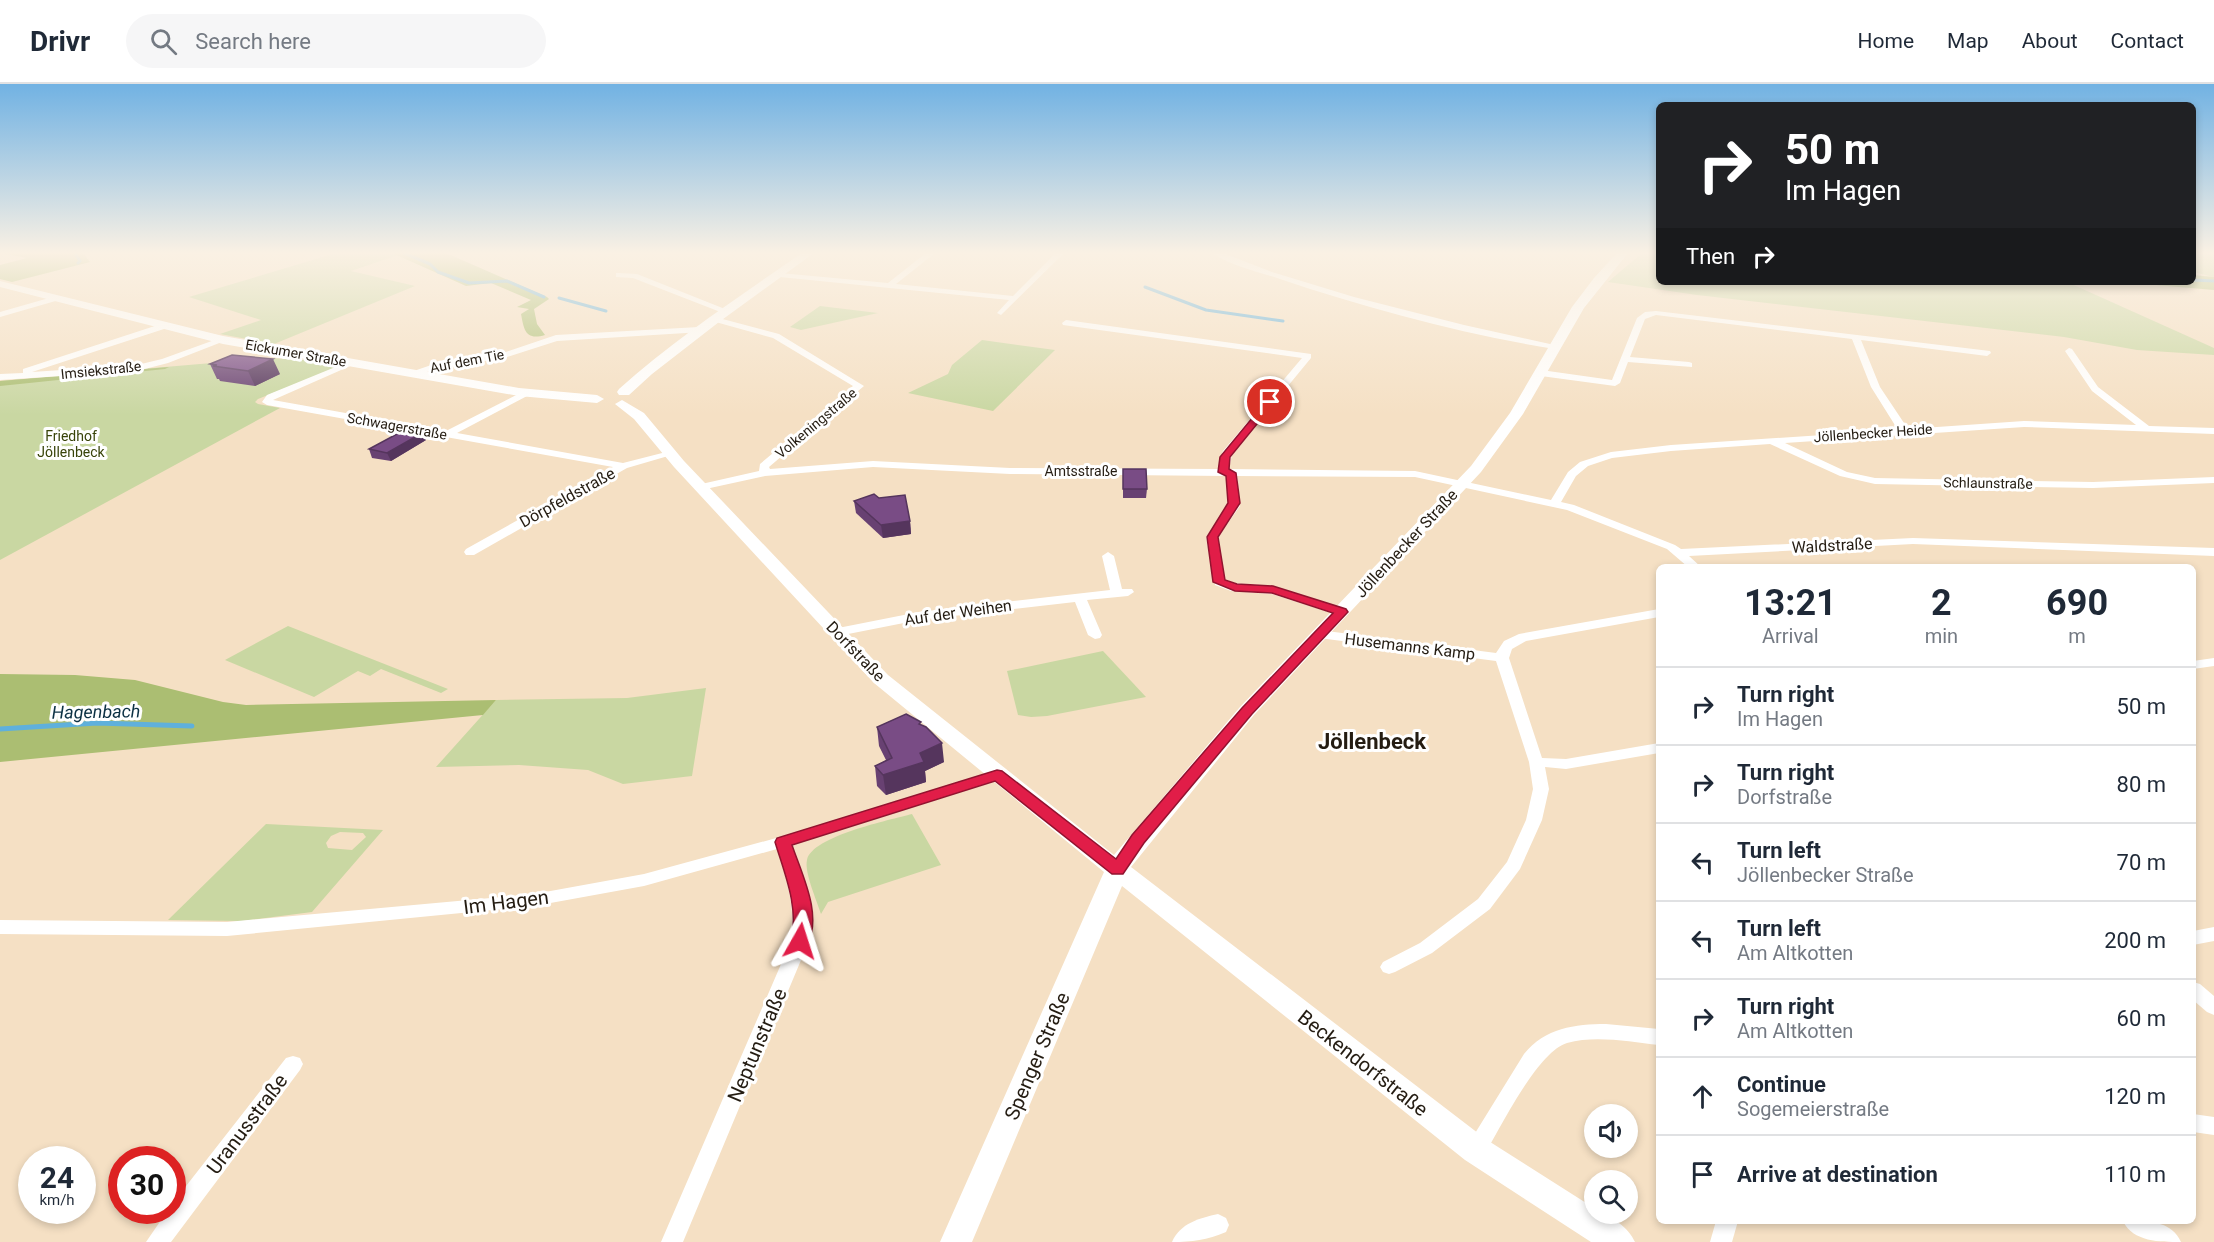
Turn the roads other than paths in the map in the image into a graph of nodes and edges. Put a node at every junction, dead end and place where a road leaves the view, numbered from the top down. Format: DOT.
graph roads {
  1 [pos="26,307"];
  2 [pos="91,307"];
  3 [pos="716,307"];
  4 [pos="732,307"];
  5 [pos="1006,307"];
  6 [pos="1384,307"];
  7 [pos="1578,307"];
  8 [pos="726,311"];
  9 [pos="1001,313"];
  10 [pos="0,315"];
  11 [pos="715,319"];
  12 [pos="1066,322"];
  13 [pos="164,326"];
  14 [pos="699,330"];
  15 [pos="1856,338"];
  16 [pos="223,340"];
  17 [pos="1555,346"];
  18 [pos="2069,351"];
  19 [pos="1987,353"];
  20 [pos="1625,359"];
  21 [pos="353,363"];
  22 [pos="1689,365"];
  23 [pos="413,373"];
  24 [pos="1541,373"];
  25 [pos="10,376"];
  26 [pos="0,377"];
  27 [pos="526,393"];
  28 [pos="623,398"];
  29 [pos="2146,428"];
  30 [pos="1904,431"];
  31 [pos="2214,431"];
  32 [pos="446,435"];
  33 [pos="1770,440"];
  34 [pos="670,454"];
  35 [pos="623,466"];
  36 [pos="765,473"];
  37 [pos="1227,473"];
  38 [pos="2214,480"];
  39 [pos="1463,483"];
  40 [pos="701,488"];
  41 [pos="1555,503"];
  42 [pos="470,552"];
  43 [pos="2214,552"];
  44 [pos="1680,553"];
  45 [pos="1108,556"];
  46 [pos="1692,564"];
  47 [pos="1079,596"];
  48 [pos="1341,612"];
  49 [pos="1656,614"];
  50 [pos="838,632"];
  51 [pos="1319,634"];
  52 [pos="1095,635"];
  53 [pos="1502,658"];
  54 [pos="2214,662"];
  55 [pos="2196,665"];
  56 [pos="1656,749"];
  57 [pos="1536,762"];
  58 [pos="997,775"];
  59 [pos="783,842"];
  60 [pos="1118,869"];
  61 [pos="0,927"];
  62 [pos="2214,934"];
  63 [pos="2196,937"];
  64 [pos="1389,967"];
  65 [pos="2196,992"];
  66 [pos="2214,1007"];
  67 [pos="1656,1037"];
  68 [pos="293,1064"];
  69 [pos="2196,1123"];
  70 [pos="2214,1126"];
  71 [pos="1476,1150"];
  72 [pos="1726,1224"];
  73 [pos="2139,1224"];
  74 [pos="1218,1225"];
  75 [pos="157,1242"];
  76 [pos="672,1242"];
  77 [pos="956,1242"];
  78 [pos="1184,1242"];
  79 [pos="1619,1242"];
  80 [pos="1721,1242"];
  81 [pos="2170,1242"];
  1 -- 10 [label="street"];
  2 -- 13 [label="main road, Eickumer Straße"];
  3 -- 8 [label="street"];
  4 -- 8 [label="main road"];
  5 -- 9 [label="street"];
  6 -- 17 [label="street"];
  7 -- 17 [label="main road, Jöllenbecker Straße"];
  8 -- 11 [label="main road"];
  11 -- 14 [label="main road"];
  11 -- 36 [label="street, Volkeningstraße"];
  12 -- 37 [label="street"];
  13 -- 16 [label="main road, Eickumer Straße"];
  13 -- 25 [label="street, Imsiekstraße"];
  14 -- 23 [label="street, Auf dem Tie"];
  14 -- 28 [label="main road"];
  15 -- 19 [label="street"];
  15 -- 20 [label="street"];
  15 -- 30 [label="street"];
  16 -- 21 [label="main road, Eickumer Straße"];
  16 -- 25 [label="street, Imsiekstraße"];
  17 -- 24 [label="main road, Jöllenbecker Straße"];
  18 -- 29 [label="street"];
  20 -- 22 [label="street"];
  20 -- 24 [label="street"];
  21 -- 23 [label="main road, Eickumer Straße"];
  21 -- 32 [label="street, Schwagerstraße"];
  23 -- 27 [label="main road, Eickumer Straße"];
  24 -- 39 [label="main road, Jöllenbecker Straße"];
  25 -- 26 [label="street, Imsiekstraße"];
  27 -- 28 [label="main road, Eickumer Straße"];
  27 -- 32 [label="street"];
  28 -- 34 [label="main road, Dorfstraße"];
  29 -- 30 [label="street, Jöllenbecker Heide"];
  29 -- 31 [label="street, Jöllenbecker Heide"];
  30 -- 33 [label="street, Jöllenbecker Heide"];
  32 -- 35 [label="street, Schwagerstraße"];
  33 -- 38 [label="street, Schlaunstraße"];
  33 -- 41 [label="street, Jöllenbecker Heide"];
  34 -- 35 [label="street, Dörpfeldstraße"];
  34 -- 40 [label="main road, Dorfstraße"];
  35 -- 42 [label="street, Dörpfeldstraße"];
  36 -- 37 [label="street, Amtsstraße"];
  36 -- 40 [label="street, Amtsstraße"];
  37 -- 39 [label="street, Amtsstraße"];
  37 -- 48 [label="street"];
  39 -- 41 [label="street"];
  39 -- 48 [label="main road, Jöllenbecker Straße"];
  40 -- 50 [label="main road, Dorfstraße"];
  41 -- 44 [label="street"];
  43 -- 44 [label="street, Waldstraße"];
  44 -- 46 [label="street"];
  45 -- 47 [label="street, Auf der Weihen"];
  47 -- 50 [label="street, Auf der Weihen"];
  47 -- 52 [label="street"];
  48 -- 51 [label="main road, Jöllenbecker Straße"];
  49 -- 53 [label="street"];
  50 -- 58 [label="main road, Dorfstraße"];
  51 -- 53 [label="street, Husemanns Kamp"];
  51 -- 60 [label="main road, Jöllenbecker Straße"];
  53 -- 57 [label="street"];
  54 -- 55 [label="street"];
  56 -- 57 [label="street"];
  57 -- 64 [label="street"];
  58 -- 59 [label="street, Im Hagen"];
  58 -- 60 [label="main road, Dorfstraße"];
  59 -- 61 [label="street, Im Hagen"];
  59 -- 76 [label="street, Neptunstraße"];
  60 -- 71 [label="main road, Beckendorfstraße"];
  60 -- 77 [label="main road, Spenger Straße"];
  62 -- 63 [label="street"];
  65 -- 66 [label="street"];
  67 -- 71 [label="street"];
  68 -- 75 [label="street, Uranusstraße"];
  69 -- 70 [label="street"];
  71 -- 79 [label="main road, Beckendorfstraße"];
  72 -- 80 [label="street"];
  73 -- 81 [label="street"];
  74 -- 78 [label="street"];
}
